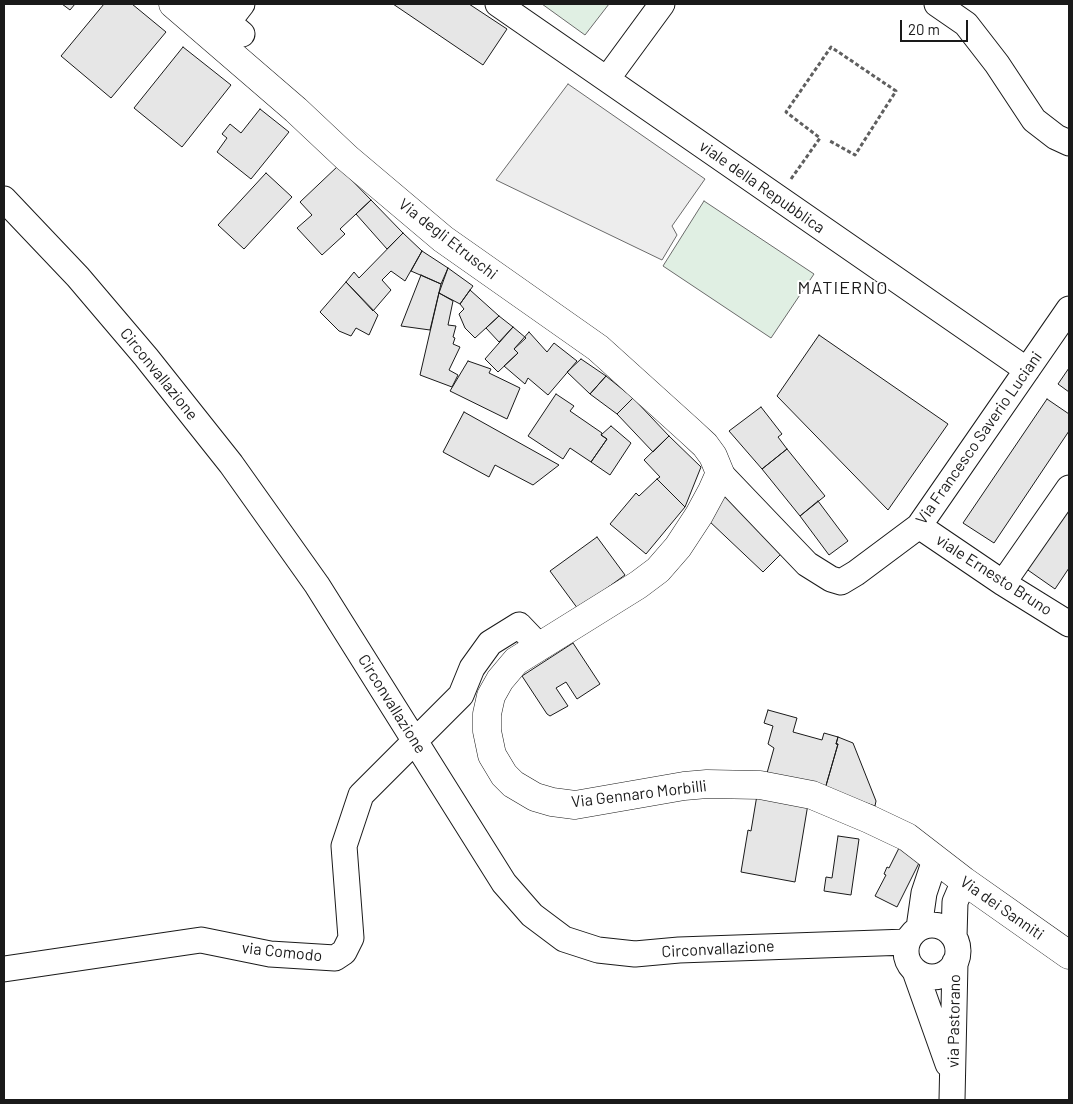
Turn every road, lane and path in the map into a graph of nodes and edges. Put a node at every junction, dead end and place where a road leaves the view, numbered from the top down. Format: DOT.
graph roads {
  1 [pos="173,4"];
  2 [pos="206,4"];
  3 [pos="498,4"];
  4 [pos="662,4"];
  5 [pos="937,4"];
  6 [pos="237,20"];
  7 [pos="607,79"];
  8 [pos="830,141"];
  9 [pos="1069,143"];
  10 [pos="777,198"];
  11 [pos="4,199"];
  12 [pos="1069,309"];
  13 [pos="1027,370"];
  14 [pos="720,473"];
  15 [pos="1069,488"];
  16 [pos="919,526"];
  17 [pos="1003,583"];
  18 [pos="1069,624"];
  19 [pos="540,647"];
  20 [pos="414,740"];
  21 [pos="935,860"];
  22 [pos="964,881"];
  23 [pos="913,935"];
  24 [pos="954,937"];
  25 [pos="1069,956"];
  26 [pos="955,962"];
  27 [pos="4,969"];
  28 [pos="915,971"];
  29 [pos="953,1090"];
  1 -- 14 [label="main road, Via degli Etruschi"];
  2 -- 6 [label="street"];
  3 -- 7 [label="street, viale della Repubblica"];
  4 -- 7 [label="street"];
  5 -- 9 [label="street"];
  7 -- 10 [label="street, viale della Repubblica"];
  8 -- 10 [label="path, viale della Repubblica"];
  10 -- 13 [label="street, viale della Repubblica"];
  11 -- 20 [label="street, Circonvallazione"];
  12 -- 13 [label="street, Via Francesco Saverio Luciani"];
  13 -- 16 [label="street, Via Francesco Saverio Luciani"];
  14 -- 16 [label="street, Via Francesco Saverio Luciani"];
  14 -- 19 [label="main road, Via Gennaro Morbilli"];
  15 -- 17 [label="street, viale Ernesto Bruno"];
  16 -- 17 [label="street, viale Ernesto Bruno"];
  17 -- 18 [label="street, viale Ernesto Bruno"];
  19 -- 20 [label="street, via Comodo"];
  19 -- 21 [label="main road, Via Gennaro Morbilli"];
  20 -- 23 [label="street, Circonvallazione"];
  20 -- 27 [label="street, via Comodo"];
  21 -- 22 [label="main road, Via dei Sanniti"];
  21 -- 23 [label="street"];
  22 -- 24 [label="street"];
  22 -- 25 [label="main road, Via dei Sanniti"];
  23 -- 24 [label="street"];
  23 -- 28 [label="street"];
  24 -- 26 [label="street"];
  26 -- 28 [label="street"];
  26 -- 29 [label="street, via Pastorano"];
  28 -- 29 [label="street, via Pastorano"];
}
